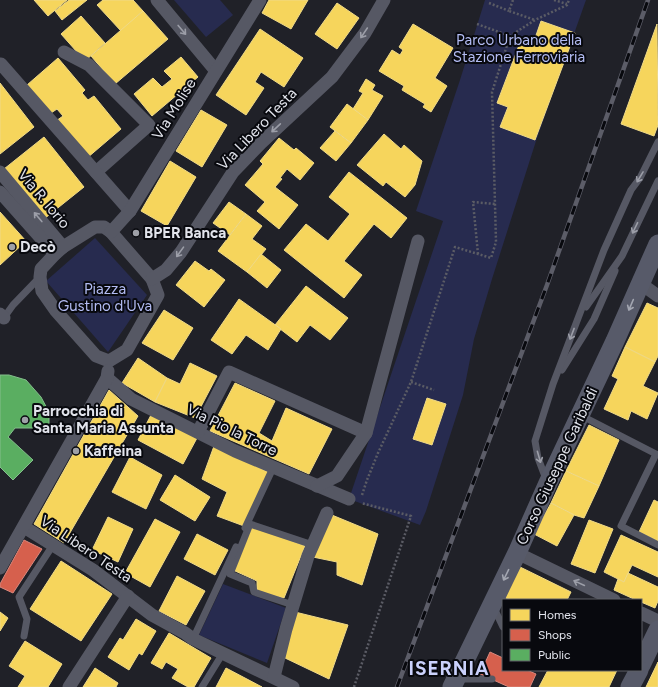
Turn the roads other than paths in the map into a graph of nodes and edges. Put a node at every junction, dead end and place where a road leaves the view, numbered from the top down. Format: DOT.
graph roads {
  1 [pos="157,0"];
  2 [pos="260,0"];
  3 [pos="384,0"];
  4 [pos="64,52"];
  5 [pos="3,62"];
  6 [pos="216,70"];
  7 [pos="658,142"];
  8 [pos="0,172"];
  9 [pos="96,172"];
  10 [pos="658,181"];
  11 [pos="0,192"];
  12 [pos="130,211"];
  13 [pos="111,232"];
  14 [pos="418,241"];
  15 [pos="658,244"];
  16 [pos="59,250"];
  17 [pos="622,256"];
  18 [pos="40,277"];
  19 [pos="152,279"];
  20 [pos="640,283"];
  21 [pos="658,296"];
  22 [pos="579,317"];
  23 [pos="1,318"];
  24 [pos="109,361"];
  25 [pos="107,378"];
  26 [pos="553,384"];
  27 [pos="580,415"];
  28 [pos="198,432"];
  29 [pos="366,433"];
  30 [pos="273,468"];
  31 [pos="548,483"];
  32 [pos="316,486"];
  33 [pos="349,499"];
  34 [pos="327,513"];
  35 [pos="24,527"];
  36 [pos="53,545"];
  37 [pos="313,545"];
  38 [pos="658,545"];
  39 [pos="517,553"];
  40 [pos="0,568"];
  41 [pos="128,596"];
  42 [pos="612,599"];
  43 [pos="492,604"];
  44 [pos="293,605"];
  45 [pos="642,613"];
  46 [pos="658,621"];
  47 [pos="502,625"];
  48 [pos="658,630"];
  49 [pos="24,636"];
  50 [pos="193,638"];
  51 [pos="223,653"];
  52 [pos="642,663"];
  53 [pos="638,671"];
  54 [pos="492,680"];
  55 [pos="454,683"];
  56 [pos="284,684"];
  57 [pos="69,687"];
  58 [pos="202,687"];
  59 [pos="630,687"];
  1 -- 6 [label="street, one-way"];
  2 -- 6 [label="street, Via Molise"];
  3 -- 19 [label="street, Via Libero Testa, one-way"];
  4 -- 9 [label="street"];
  5 -- 9 [label="street"];
  6 -- 12 [label="street, Via Molise"];
  7 -- 22 [label="lane, one-way"];
  16 -- 8 [label="street, Via R. Iorio, one-way"];
  9 -- 12 [label="street"];
  10 -- 17 [label="lane, one-way"];
  11 -- 16 [label="street, Via R. Iorio"];
  12 -- 13 [label="street, Via Molise"];
  13 -- 16 [label="street"];
  13 -- 19 [label="street"];
  14 -- 29 [label="street"];
  15 -- 20 [label="main road, Corso Giuseppe Garibaldi"];
  16 -- 18 [label="street"];
  17 -- 22 [label="lane"];
  17 -- 26 [label="lane"];
  18 -- 23 [label="lane"];
  18 -- 24 [label="street"];
  19 -- 24 [label="street"];
  20 -- 21 [label="street"];
  20 -- 27 [label="main road, Corso Giuseppe Garibaldi, one-way"];
  22 -- 26 [label="lane, one-way"];
  24 -- 25 [label="street, Via Libero Testa"];
  25 -- 28 [label="street, Via Pio la Torre"];
  25 -- 35 [label="street, Via Libero Testa"];
  26 -- 31 [label="lane, one-way"];
  27 -- 31 [label="main road, Corso Giuseppe Garibaldi"];
  27 -- 38 [label="lane"];
  28 -- 29 [label="street"];
  28 -- 30 [label="street, Via Pio la Torre"];
  29 -- 32 [label="street"];
  30 -- 32 [label="street, Via Pio la Torre"];
  30 -- 50 [label="lane"];
  31 -- 39 [label="main road, Corso Giuseppe Garibaldi"];
  32 -- 33 [label="street, Via Pio la Torre"];
  34 -- 37 [label="street"];
  35 -- 36 [label="street, Via Libero Testa"];
  35 -- 40 [label="street"];
  36 -- 41 [label="street, Via Libero Testa"];
  36 -- 49 [label="lane"];
  37 -- 44 [label="street"];
  37 -- 44 [label="lane"];
  42 -- 39 [label="street, one-way"];
  39 -- 43 [label="main road, Corso Giuseppe Garibaldi, one-way"];
  41 -- 50 [label="street, Via Libero Testa"];
  41 -- 57 [label="street"];
  43 -- 47 [label="lane"];
  43 -- 55 [label="main road, Corso Giuseppe Garibaldi"];
  44 -- 56 [label="street"];
  45 -- 46 [label="street"];
  48 -- 52 [label="main road"];
  50 -- 51 [label="street, Via Libero Testa"];
  51 -- 56 [label="street, Via Libero Testa"];
  51 -- 58 [label="lane"];
  53 -- 59 [label="main road"];
  54 -- 55 [label="lane"];
}
